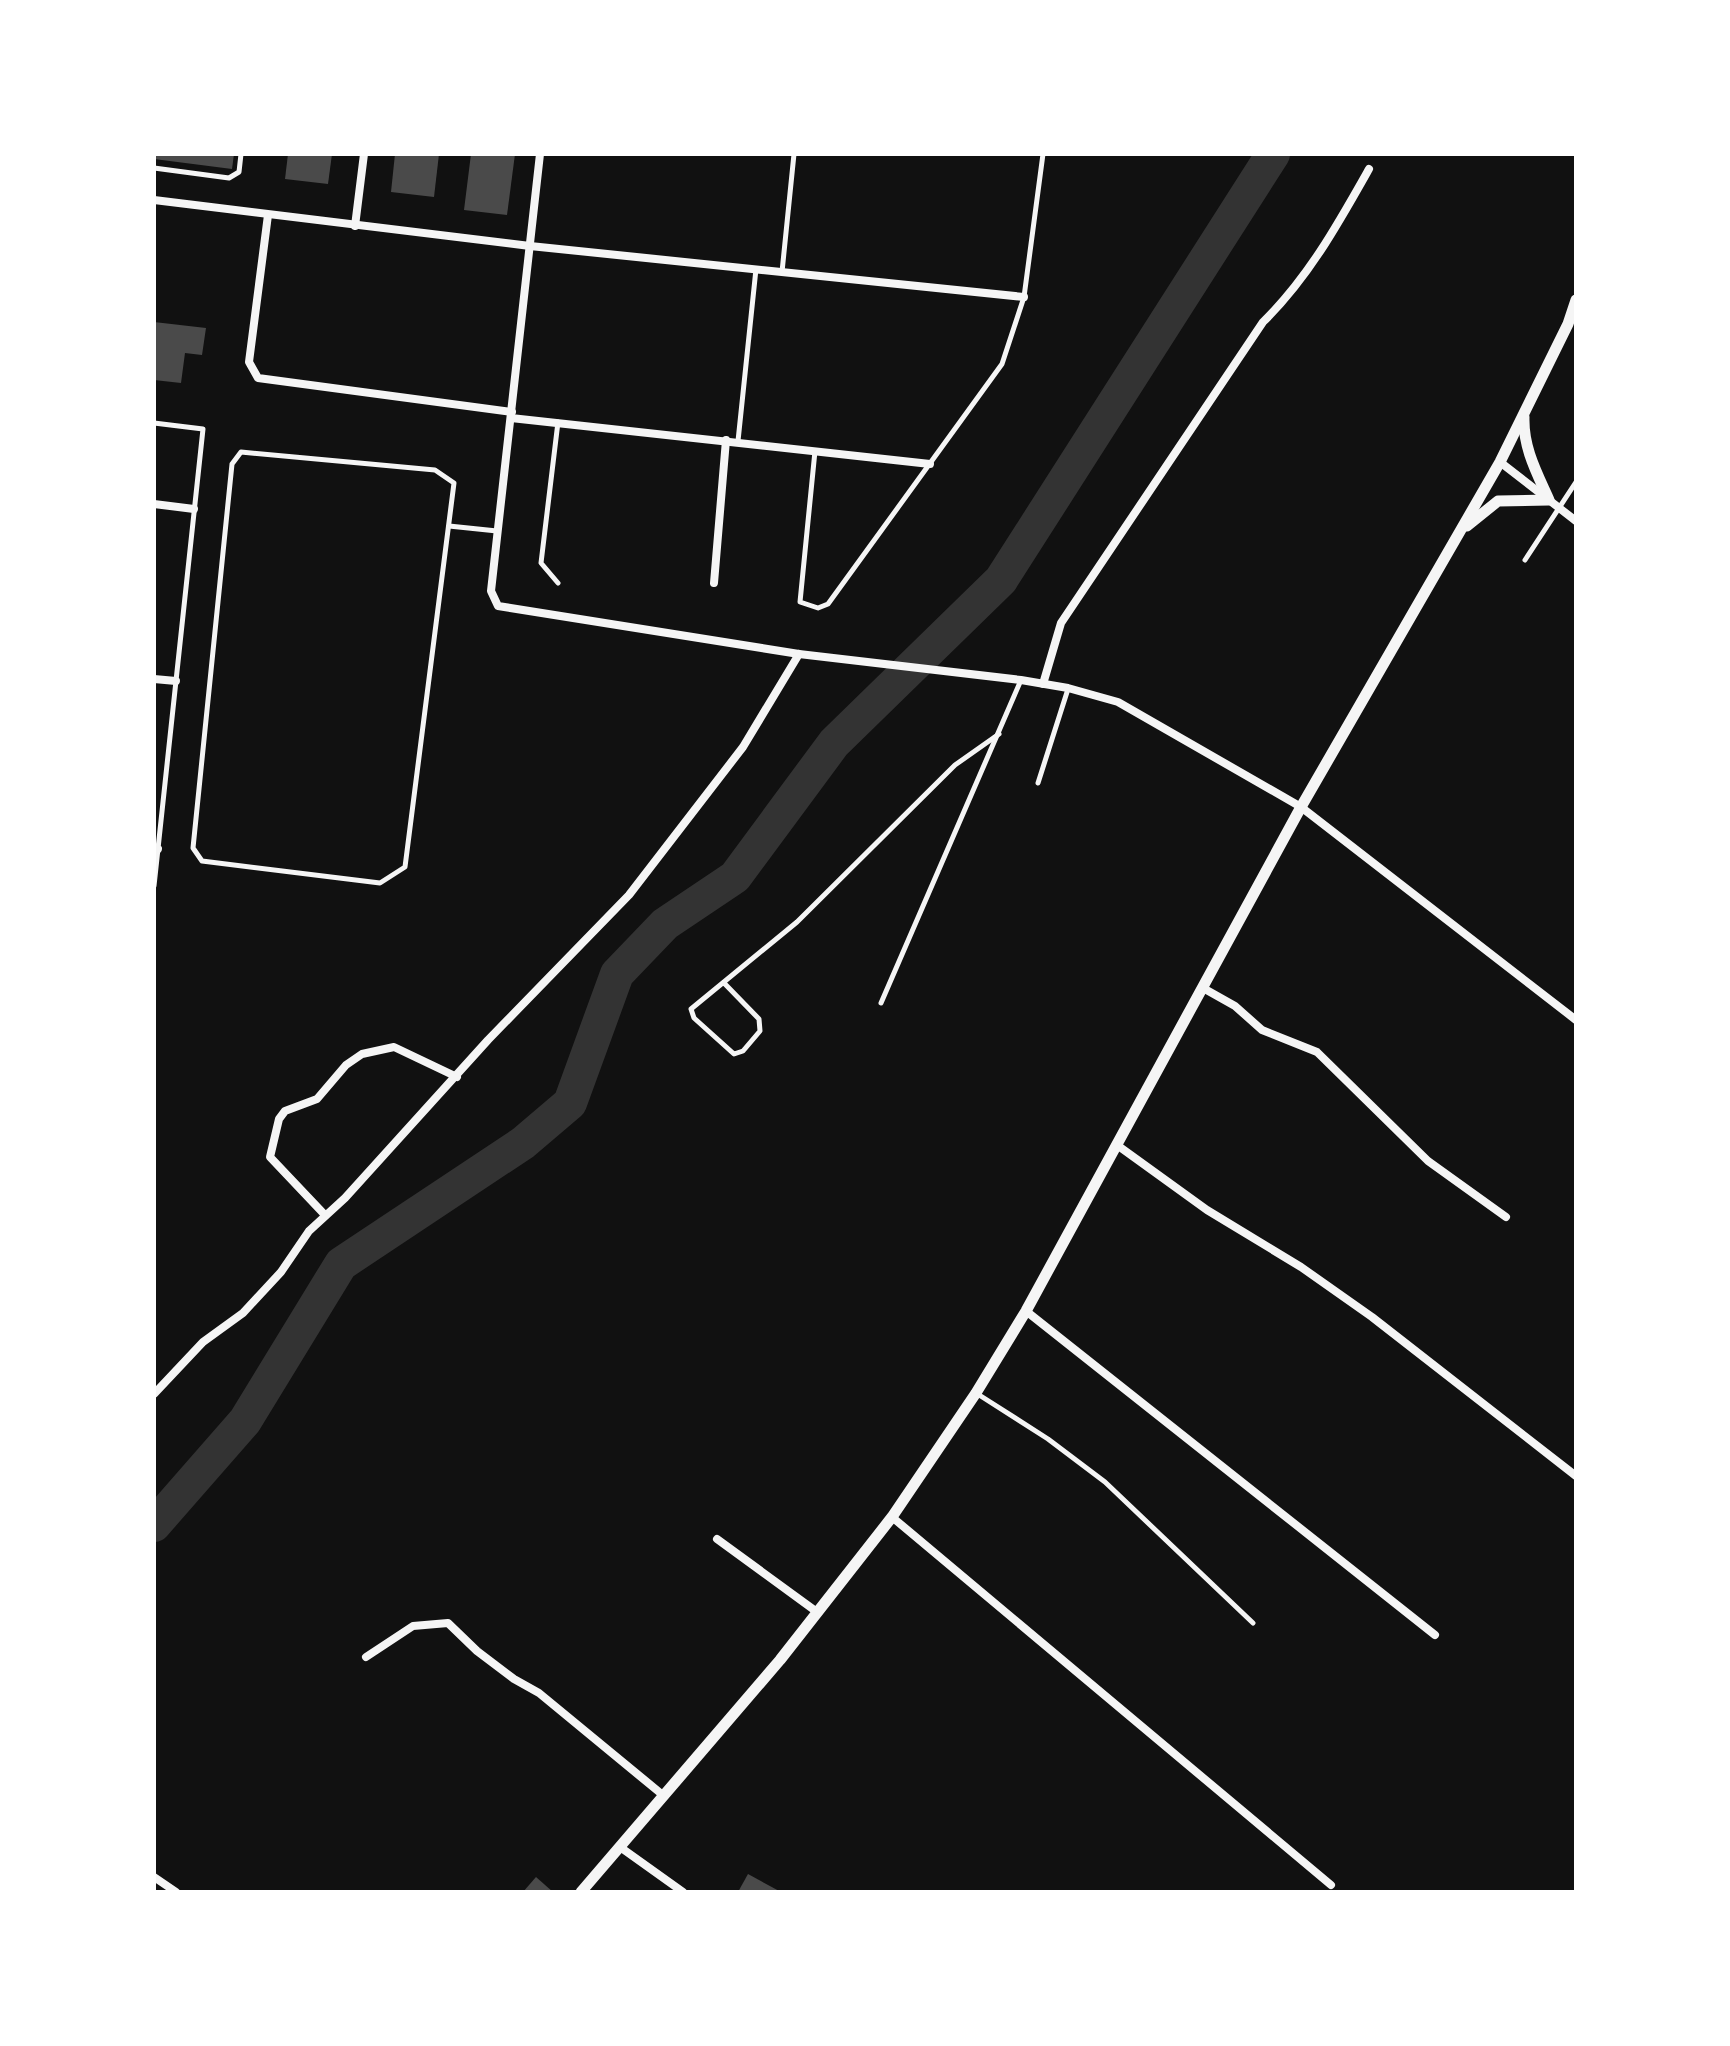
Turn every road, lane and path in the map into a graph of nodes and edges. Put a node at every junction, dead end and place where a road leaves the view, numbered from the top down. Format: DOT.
graph roads {
  1 [pos="241,154"];
  2 [pos="364,154"];
  3 [pos="540,154"];
  4 [pos="794,154"];
  5 [pos="1043,154"];
  6 [pos="154,168"];
  7 [pos="1369,169"];
  8 [pos="154,200"];
  9 [pos="268,215"];
  10 [pos="355,226"];
  11 [pos="530,246"];
  12 [pos="756,269"];
  13 [pos="782,272"];
  14 [pos="1024,297"];
  15 [pos="1576,300"];
  16 [pos="1572,326"];
  17 [pos="1524,413"];
  18 [pos="512,415"];
  19 [pos="558,422"];
  20 [pos="154,423"];
  21 [pos="726,440"];
  22 [pos="738,441"];
  23 [pos="815,450"];
  24 [pos="1500,462"];
  25 [pos="930,464"];
  26 [pos="1576,482"];
  27 [pos="154,504"];
  28 [pos="1554,504"];
  29 [pos="194,509"];
  30 [pos="1576,521"];
  31 [pos="449,526"];
  32 [pos="1462,531"];
  33 [pos="498,532"];
  34 [pos="1525,560"];
  35 [pos="558,583"];
  36 [pos="714,583"];
  37 [pos="799,654"];
  38 [pos="154,679"];
  39 [pos="1021,680"];
  40 [pos="176,681"];
  41 [pos="1043,684"];
  42 [pos="1068,688"];
  43 [pos="999,734"];
  44 [pos="1038,783"];
  45 [pos="1301,807"];
  46 [pos="156,848"];
  47 [pos="154,886"];
  48 [pos="724,983"];
  49 [pos="1203,988"];
  50 [pos="881,1003"];
  51 [pos="1576,1020"];
  52 [pos="457,1077"];
  53 [pos="1117,1145"];
  54 [pos="324,1214"];
  55 [pos="1506,1217"];
  56 [pos="1026,1311"];
  57 [pos="976,1393"];
  58 [pos="154,1394"];
  59 [pos="1576,1476"];
  60 [pos="892,1517"];
  61 [pos="717,1539"];
  62 [pos="817,1612"];
  63 [pos="1253,1623"];
  64 [pos="1435,1635"];
  65 [pos="366,1657"];
  66 [pos="664,1796"];
  67 [pos="620,1847"];
  68 [pos="154,1877"];
  69 [pos="1331,1885"];
  70 [pos="176,1892"];
  71 [pos="581,1892"];
  72 [pos="683,1892"];
  1 -- 6 [label="lane"];
  2 -- 10 [label="street"];
  3 -- 11 [label="street"];
  4 -- 13 [label="lane"];
  5 -- 14 [label="lane"];
  7 -- 41 [label="street"];
  8 -- 9 [label="street"];
  9 -- 10 [label="street"];
  9 -- 18 [label="street"];
  10 -- 11 [label="street"];
  11 -- 12 [label="street"];
  11 -- 18 [label="street"];
  12 -- 13 [label="street"];
  12 -- 22 [label="lane"];
  13 -- 14 [label="street"];
  14 -- 25 [label="lane"];
  15 -- 16 [label="street"];
  16 -- 17 [label="street"];
  17 -- 24 [label="street"];
  17 -- 28 [label="street"];
  18 -- 19 [label="street"];
  18 -- 33 [label="street"];
  19 -- 21 [label="street"];
  19 -- 35 [label="lane"];
  20 -- 29 [label="lane"];
  21 -- 22 [label="street"];
  21 -- 36 [label="street"];
  22 -- 23 [label="street"];
  23 -- 25 [label="street"];
  23 -- 25 [label="lane"];
  24 -- 28 [label="street"];
  24 -- 32 [label="street"];
  26 -- 28 [label="lane"];
  27 -- 29 [label="street"];
  28 -- 30 [label="street"];
  28 -- 32 [label="street"];
  28 -- 34 [label="lane"];
  29 -- 40 [label="lane"];
  31 -- 31 [label="lane"];
  31 -- 33 [label="lane"];
  32 -- 45 [label="street"];
  33 -- 37 [label="street"];
  37 -- 39 [label="street"];
  37 -- 52 [label="street"];
  38 -- 40 [label="street"];
  39 -- 41 [label="street"];
  39 -- 43 [label="lane"];
  40 -- 46 [label="lane"];
  41 -- 42 [label="street"];
  42 -- 44 [label="lane"];
  42 -- 45 [label="street"];
  43 -- 48 [label="lane"];
  43 -- 50 [label="lane"];
  45 -- 49 [label="street"];
  45 -- 51 [label="street"];
  46 -- 47 [label="lane"];
  48 -- 48 [label="lane"];
  49 -- 53 [label="street"];
  49 -- 55 [label="street"];
  52 -- 54 [label="street"];
  52 -- 54 [label="street"];
  53 -- 56 [label="street"];
  53 -- 59 [label="street"];
  54 -- 58 [label="street"];
  56 -- 57 [label="street"];
  56 -- 64 [label="street"];
  57 -- 60 [label="street"];
  57 -- 63 [label="lane"];
  60 -- 62 [label="street"];
  60 -- 69 [label="street"];
  61 -- 62 [label="street"];
  62 -- 66 [label="street"];
  65 -- 66 [label="street"];
  66 -- 67 [label="street"];
  67 -- 71 [label="street"];
  67 -- 72 [label="street"];
  68 -- 70 [label="street"];
}
